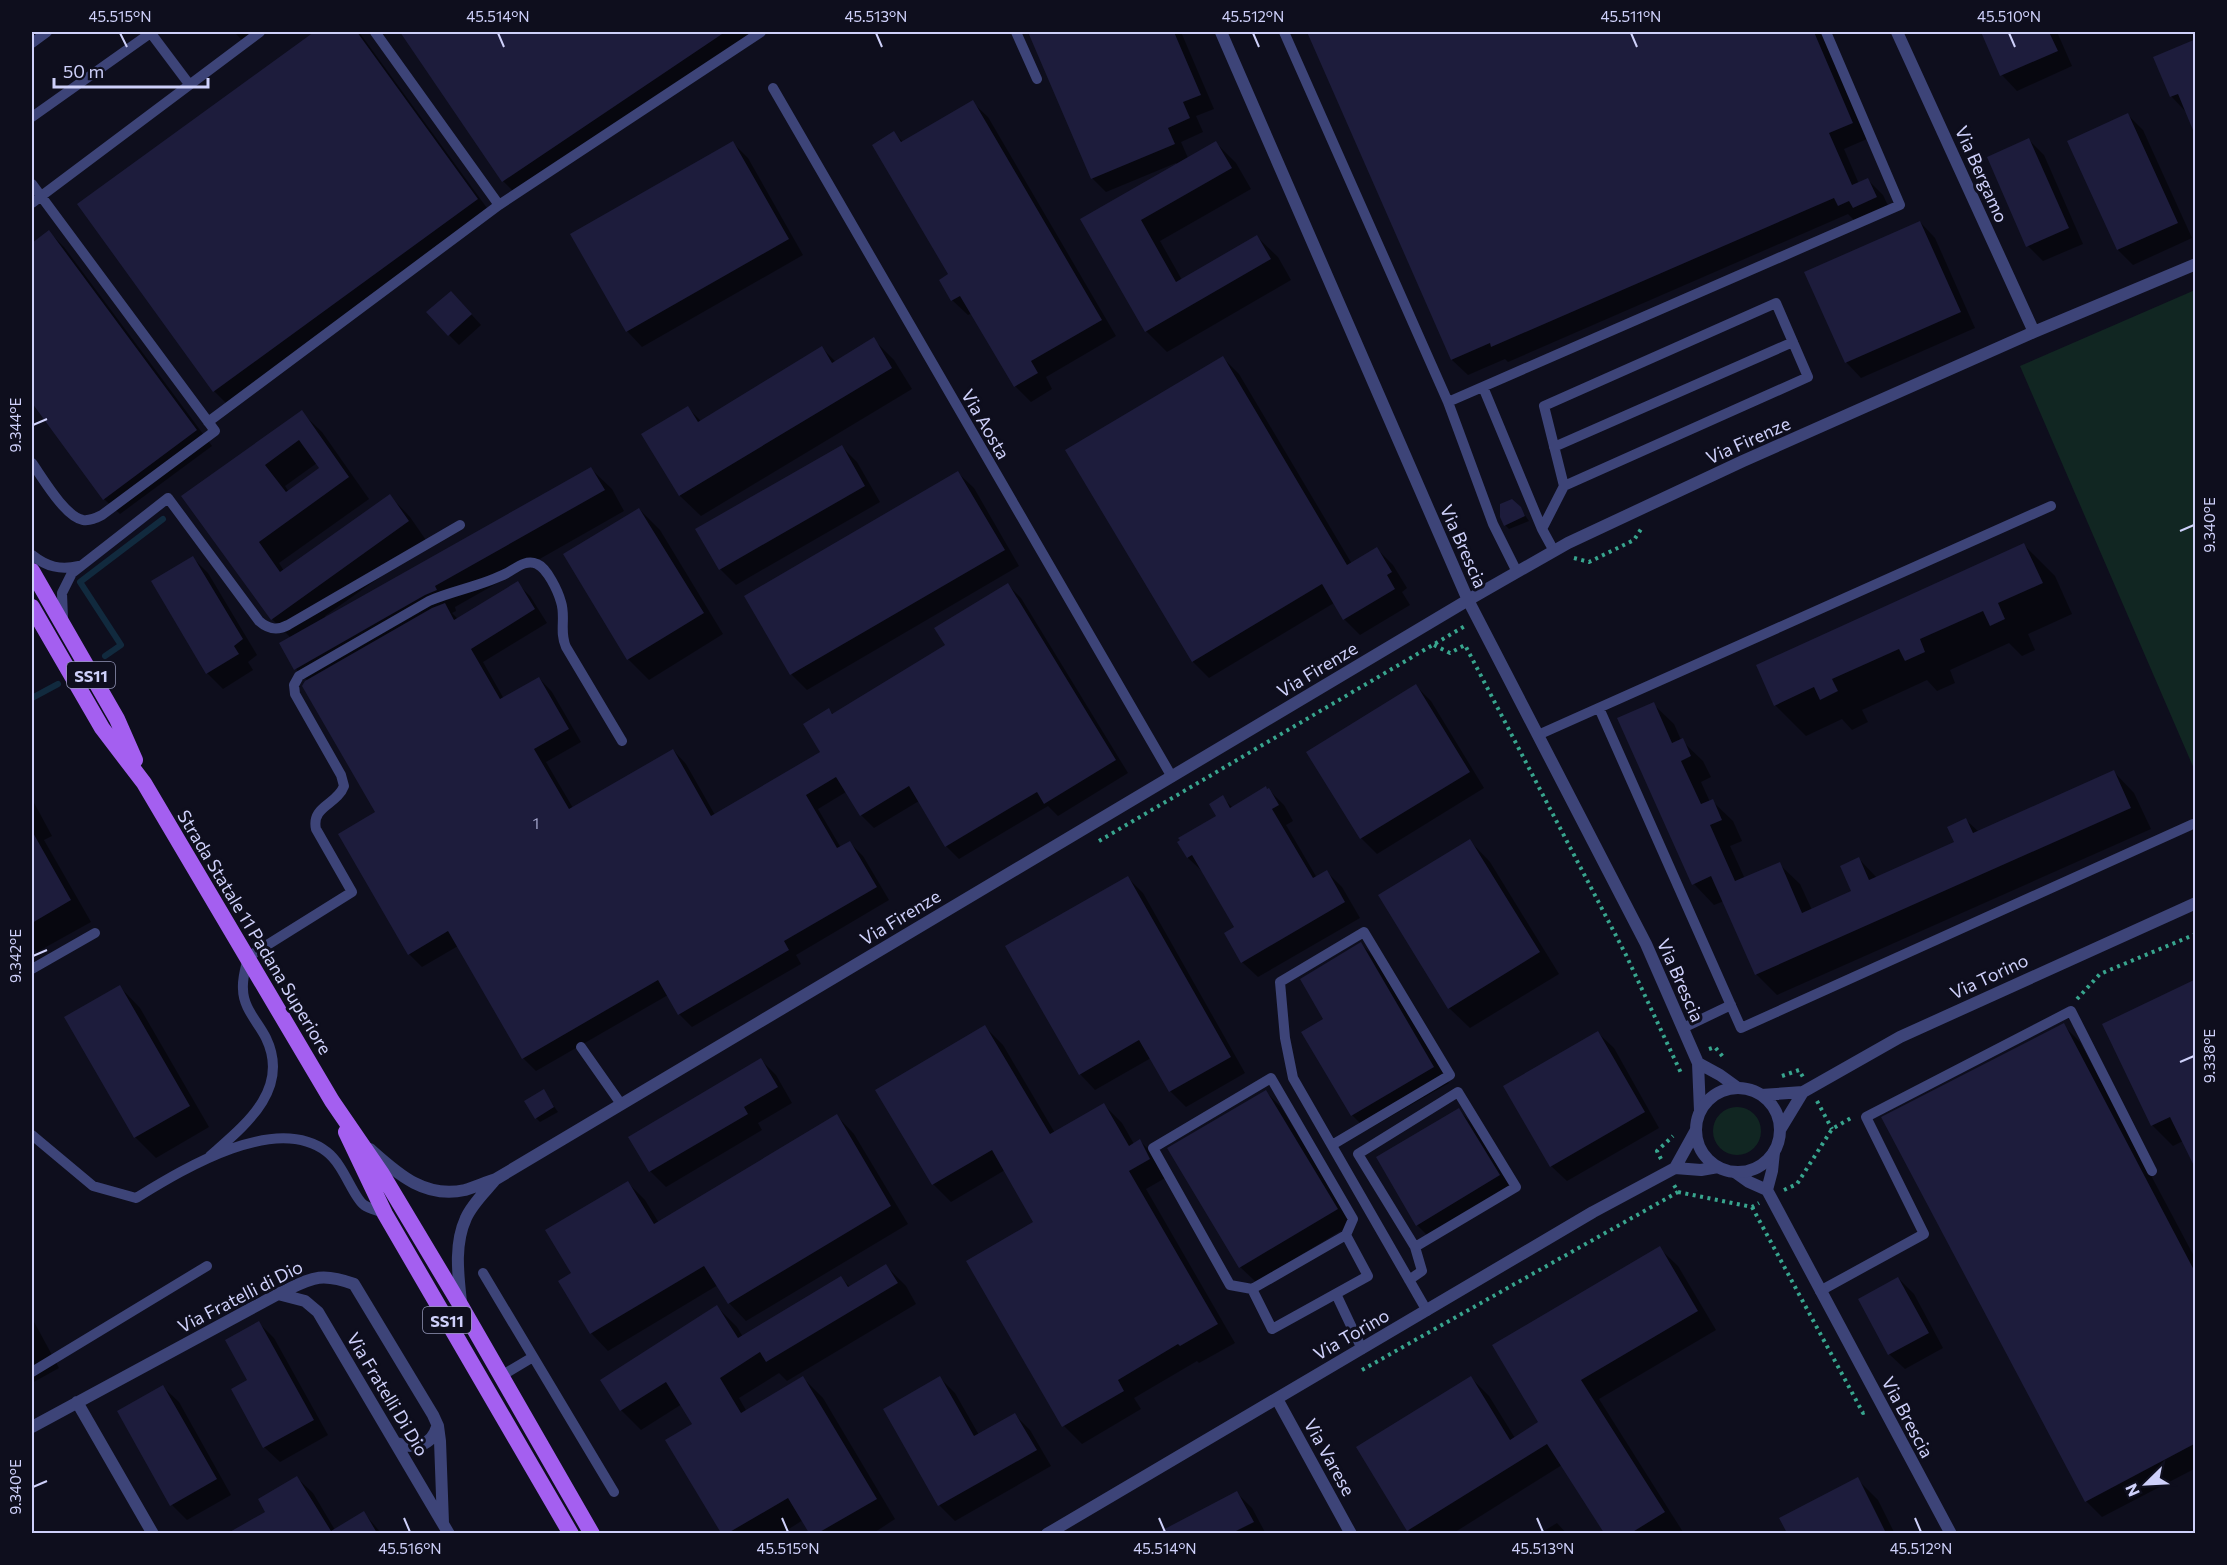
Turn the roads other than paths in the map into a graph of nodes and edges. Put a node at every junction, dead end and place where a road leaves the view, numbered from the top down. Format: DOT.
graph roads {
  1 [pos="47,32"];
  2 [pos="151,32"];
  3 [pos="260,32"];
  4 [pos="375,32"];
  5 [pos="761,32"];
  6 [pos="1016,32"];
  7 [pos="1221,32"];
  8 [pos="1284,32"];
  9 [pos="1826,32"];
  10 [pos="1897,32"];
  11 [pos="32,43"];
  12 [pos="1037,79"];
  13 [pos="189,84"];
  14 [pos="773,88"];
  15 [pos="32,117"];
  16 [pos="32,184"];
  17 [pos="36,200"];
  18 [pos="499,205"];
  19 [pos="2196,264"];
  20 [pos="2034,332"];
  21 [pos="1793,342"];
  22 [pos="1483,387"];
  23 [pos="1448,402"];
  24 [pos="208,422"];
  25 [pos="1554,447"];
  26 [pos="32,463"];
  27 [pos="1564,486"];
  28 [pos="2051,506"];
  29 [pos="460,525"];
  30 [pos="1542,529"];
  31 [pos="1554,551"];
  32 [pos="32,555"];
  33 [pos="79,566"];
  34 [pos="32,571"];
  35 [pos="1517,572"];
  36 [pos="1468,600"];
  37 [pos="32,607"];
  38 [pos="63,628"];
  39 [pos="1599,708"];
  40 [pos="1538,735"];
  41 [pos="622,741"];
  42 [pos="1172,777"];
  43 [pos="144,783"];
  44 [pos="2193,824"];
  45 [pos="2196,903"];
  46 [pos="94,933"];
  47 [pos="248,957"];
  48 [pos="32,969"];
  49 [pos="1731,1005"];
  50 [pos="1683,1028"];
  51 [pos="581,1047"];
  52 [pos="1698,1063"];
  53 [pos="1737,1088"];
  54 [pos="1803,1092"];
  55 [pos="1761,1095"];
  56 [pos="332,1101"];
  57 [pos="621,1104"];
  58 [pos="1701,1111"];
  59 [pos="1696,1130"];
  60 [pos="1780,1130"];
  61 [pos="32,1135"];
  62 [pos="362,1141"];
  63 [pos="1332,1145"];
  64 [pos="1774,1152"];
  65 [pos="210,1156"];
  66 [pos="1718,1167"];
  67 [pos="1675,1168"];
  68 [pos="2152,1171"];
  69 [pos="1735,1172"];
  70 [pos="496,1179"];
  71 [pos="1769,1193"];
  72 [pos="386,1215"];
  73 [pos="1346,1235"];
  74 [pos="1415,1247"];
  75 [pos="207,1266"];
  76 [pos="483,1273"];
  77 [pos="1409,1280"];
  78 [pos="1252,1289"];
  79 [pos="1820,1291"];
  80 [pos="278,1294"];
  81 [pos="1336,1294"];
  82 [pos="461,1306"];
  83 [pos="1427,1311"];
  84 [pos="1362,1349"];
  85 [pos="533,1357"];
  86 [pos="32,1372"];
  87 [pos="501,1376"];
  88 [pos="1277,1399"];
  89 [pos="77,1402"];
  90 [pos="438,1426"];
  91 [pos="32,1427"];
  92 [pos="396,1443"];
  93 [pos="614,1492"];
  94 [pos="446,1528"];
  95 [pos="153,1533"];
  96 [pos="571,1533"];
  97 [pos="592,1533"];
  98 [pos="1047,1533"];
  99 [pos="1350,1533"];
  100 [pos="1951,1533"];
  1 -- 11 [label="lane"];
  2 -- 13 [label="lane"];
  2 -- 15 [label="lane"];
  3 -- 13 [label="lane"];
  4 -- 18 [label="lane"];
  5 -- 18 [label="lane"];
  6 -- 12 [label="lane"];
  7 -- 36 [label="street, Via Brescia"];
  8 -- 23 [label="lane"];
  9 -- 22 [label="lane"];
  10 -- 20 [label="street, Via Bergamo"];
  13 -- 17 [label="lane"];
  14 -- 42 [label="lane, Via Aosta"];
  16 -- 17 [label="lane"];
  17 -- 24 [label="lane"];
  18 -- 24 [label="lane"];
  19 -- 20 [label="street, Via Firenze"];
  20 -- 31 [label="street, Via Firenze"];
  21 -- 25 [label="lane"];
  21 -- 25 [label="lane"];
  21 -- 27 [label="lane"];
  22 -- 23 [label="lane"];
  22 -- 30 [label="lane"];
  23 -- 35 [label="lane"];
  24 -- 26 [label="lane"];
  25 -- 27 [label="lane"];
  27 -- 30 [label="lane"];
  28 -- 39 [label="lane"];
  29 -- 33 [label="lane"];
  30 -- 31 [label="lane"];
  31 -- 35 [label="street, Via Firenze"];
  32 -- 33 [label="lane"];
  33 -- 38 [label="lane"];
  34 -- 38 [label="main road, Strada Statale 11 Padana Superiore / SS11"];
  35 -- 36 [label="street, Via Firenze"];
  36 -- 40 [label="street, Via Brescia"];
  36 -- 42 [label="street, Via Firenze"];
  37 -- 43 [label="main road, Strada Statale 11 Padana Superiore / SS11"];
  38 -- 43 [label="main road, Strada Statale 11 Padana Superiore / SS11"];
  39 -- 40 [label="lane"];
  39 -- 49 [label="lane"];
  40 -- 50 [label="street, Via Brescia"];
  41 -- 47 [label="lane"];
  42 -- 57 [label="street, Via Firenze"];
  43 -- 47 [label="main road, Strada Statale 11 Padana Superiore / SS11"];
  44 -- 49 [label="lane"];
  45 -- 54 [label="street, Via Torino"];
  46 -- 48 [label="lane"];
  47 -- 56 [label="main road, Strada Statale 11 Padana Superiore / SS11"];
  47 -- 65 [label="lane"];
  49 -- 50 [label="lane"];
  50 -- 52 [label="street, Via Brescia"];
  51 -- 57 [label="lane"];
  52 -- 53 [label="street"];
  52 -- 58 [label="street, Via Brescia"];
  53 -- 55 [label="street, Via Torino"];
  53 -- 58 [label="street"];
  54 -- 55 [label="street, Via Torino"];
  54 -- 60 [label="street, Via Torino"];
  55 -- 60 [label="street"];
  56 -- 62 [label="main road, Strada Statale 11 Padana Superiore / SS11"];
  56 -- 72 [label="main road, Strada Statale 11 Padana Superiore / SS11"];
  57 -- 70 [label="street, Via Firenze"];
  58 -- 59 [label="street"];
  59 -- 66 [label="street"];
  59 -- 67 [label="street"];
  60 -- 64 [label="street, Via Torino"];
  61 -- 65 [label="lane"];
  62 -- 70 [label="street, Via Firenze"];
  62 -- 82 [label="main road, Strada Statale 11 Padana Superiore / SS11"];
  63 -- 63 [label="lane"];
  63 -- 77 [label="lane"];
  64 -- 69 [label="street"];
  64 -- 71 [label="street"];
  65 -- 72 [label="lane"];
  66 -- 67 [label="street"];
  66 -- 69 [label="street"];
  67 -- 83 [label="street, Via Torino"];
  68 -- 79 [label="lane"];
  69 -- 71 [label="street"];
  70 -- 82 [label="street, Via Firenze"];
  71 -- 79 [label="street, Via Brescia"];
  72 -- 96 [label="main road, Strada Statale 11 Padana Superiore / SS11"];
  73 -- 78 [label="lane"];
  73 -- 78 [label="lane"];
  73 -- 81 [label="lane"];
  74 -- 74 [label="lane"];
  74 -- 77 [label="lane"];
  75 -- 86 [label="lane"];
  76 -- 85 [label="lane"];
  77 -- 83 [label="lane"];
  78 -- 81 [label="lane"];
  79 -- 100 [label="street, Via Brescia"];
  80 -- 89 [label="street, Via Fratelli di Dio"];
  80 -- 90 [label="street, Via Fratelli di Dio"];
  80 -- 92 [label="street, Via Fratelli Di Dio"];
  81 -- 84 [label="lane"];
  82 -- 87 [label="main road, Strada Statale 11 Padana Superiore / SS11"];
  83 -- 84 [label="street, Via Torino"];
  84 -- 88 [label="street, Via Torino"];
  85 -- 87 [label="lane"];
  85 -- 93 [label="lane"];
  87 -- 97 [label="main road, Strada Statale 11 Padana Superiore / SS11"];
  88 -- 98 [label="street, Via Torino"];
  88 -- 99 [label="street, Via Varese"];
  89 -- 91 [label="street, Via Fratelli di Dio"];
  89 -- 95 [label="street"];
  90 -- 92 [label="street, Via Fratelli di Dio"];
  90 -- 94 [label="street, Via Fratelli di Dio"];
  92 -- 94 [label="street, Via Fratelli Di Dio"];
}
